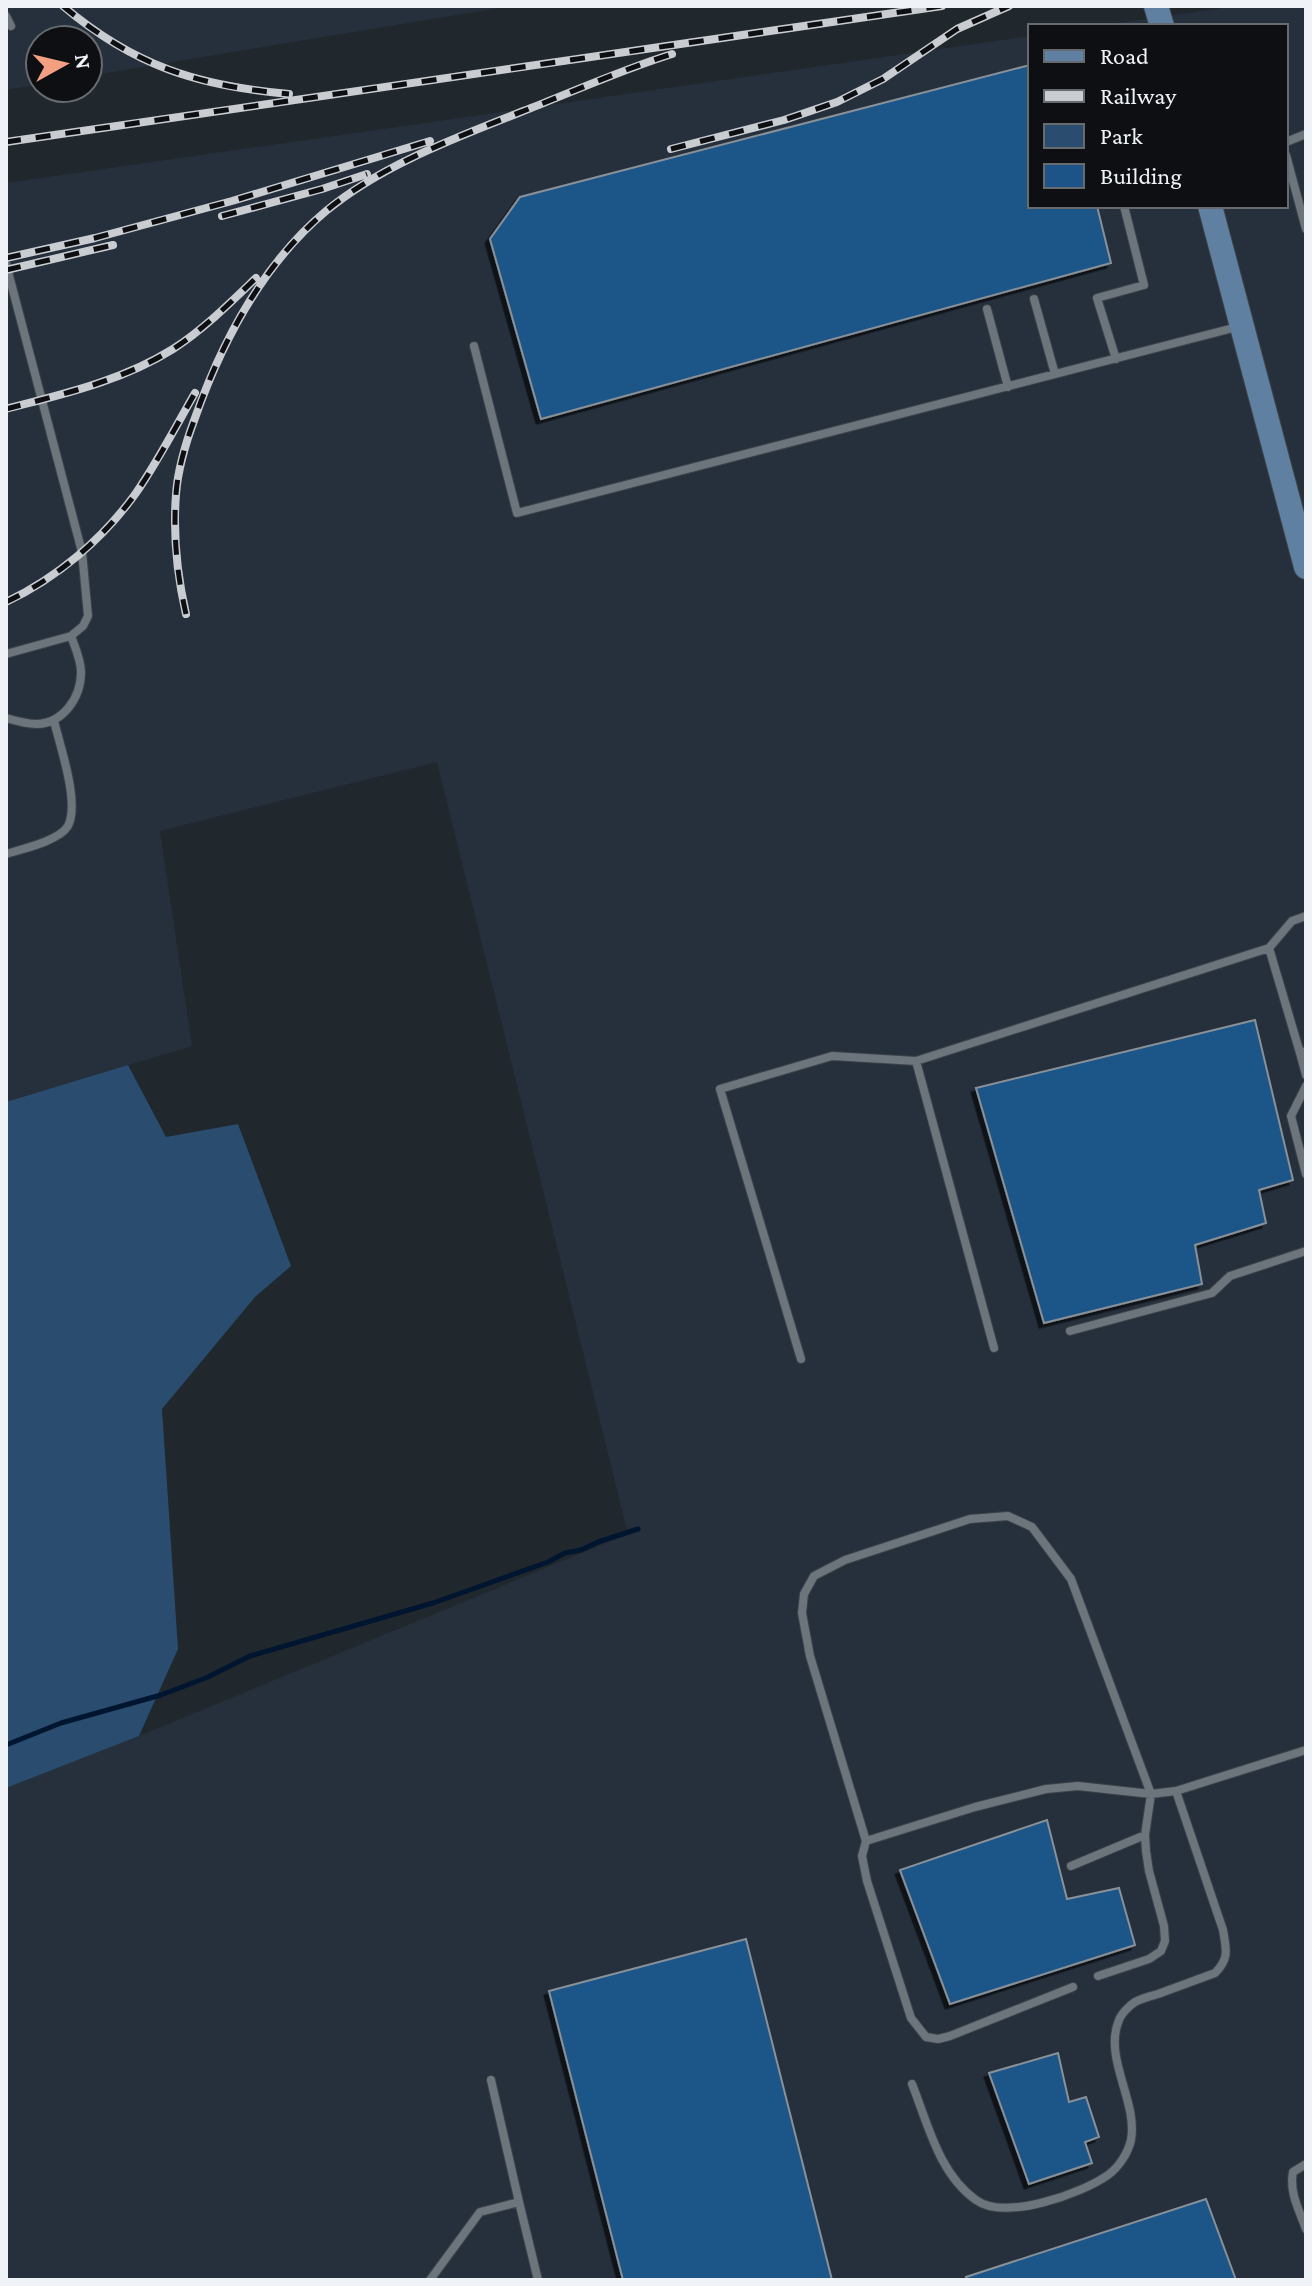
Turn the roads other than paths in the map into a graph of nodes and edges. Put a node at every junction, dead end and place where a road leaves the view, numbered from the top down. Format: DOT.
graph roads {
  1 [pos="6,16"];
  2 [pos="11,26"];
  3 [pos="1288,162"];
  4 [pos="1125,208"];
  5 [pos="1211,208"];
  6 [pos="1306,229"];
  7 [pos="6,264"];
  8 [pos="1034,299"];
  9 [pos="987,309"];
  10 [pos="1242,326"];
  11 [pos="474,346"];
  12 [pos="1116,359"];
  13 [pos="1055,374"];
  14 [pos="1008,387"];
  15 [pos="1300,516"];
  16 [pos="1306,567"];
  17 [pos="71,636"];
  18 [pos="6,654"];
  19 [pos="6,718"];
  20 [pos="54,721"];
  21 [pos="6,854"];
  22 [pos="1306,916"];
  23 [pos="1269,948"];
  24 [pos="1303,1052"];
  25 [pos="916,1061"];
  26 [pos="1306,1075"];
  27 [pos="1306,1086"];
  28 [pos="1306,1174"];
  29 [pos="1306,1251"];
  30 [pos="1070,1331"];
  31 [pos="994,1348"];
  32 [pos="801,1359"];
  33 [pos="1306,1750"];
  34 [pos="1176,1791"];
  35 [pos="1151,1794"];
  36 [pos="1145,1835"];
  37 [pos="866,1841"];
  38 [pos="1071,1866"];
  39 [pos="1098,1976"];
  40 [pos="1073,1987"];
  41 [pos="491,2080"];
  42 [pos="912,2084"];
  43 [pos="1306,2164"];
  44 [pos="519,2202"];
  45 [pos="1306,2229"];
  46 [pos="430,2280"];
  47 [pos="538,2280"];
  1 -- 2 [label="lane"];
  3 -- 6 [label="lane"];
  4 -- 12 [label="lane"];
  5 -- 10 [label="main road"];
  7 -- 17 [label="lane"];
  8 -- 13 [label="lane"];
  9 -- 14 [label="lane"];
  10 -- 12 [label="lane"];
  10 -- 15 [label="main road"];
  11 -- 14 [label="lane"];
  12 -- 13 [label="lane"];
  13 -- 14 [label="lane"];
  15 -- 16 [label="main road"];
  17 -- 18 [label="lane"];
  17 -- 20 [label="lane"];
  19 -- 20 [label="lane"];
  20 -- 21 [label="lane"];
  22 -- 23 [label="lane"];
  23 -- 24 [label="lane"];
  23 -- 25 [label="lane"];
  24 -- 26 [label="lane"];
  25 -- 31 [label="lane"];
  25 -- 32 [label="lane"];
  27 -- 28 [label="lane"];
  29 -- 30 [label="lane"];
  33 -- 34 [label="lane"];
  34 -- 35 [label="lane"];
  34 -- 42 [label="lane"];
  35 -- 36 [label="lane"];
  35 -- 37 [label="lane"];
  35 -- 37 [label="lane"];
  36 -- 38 [label="lane"];
  36 -- 39 [label="lane"];
  37 -- 40 [label="lane"];
  41 -- 44 [label="lane"];
  43 -- 45 [label="lane"];
  44 -- 46 [label="lane"];
  44 -- 47 [label="lane"];
}
